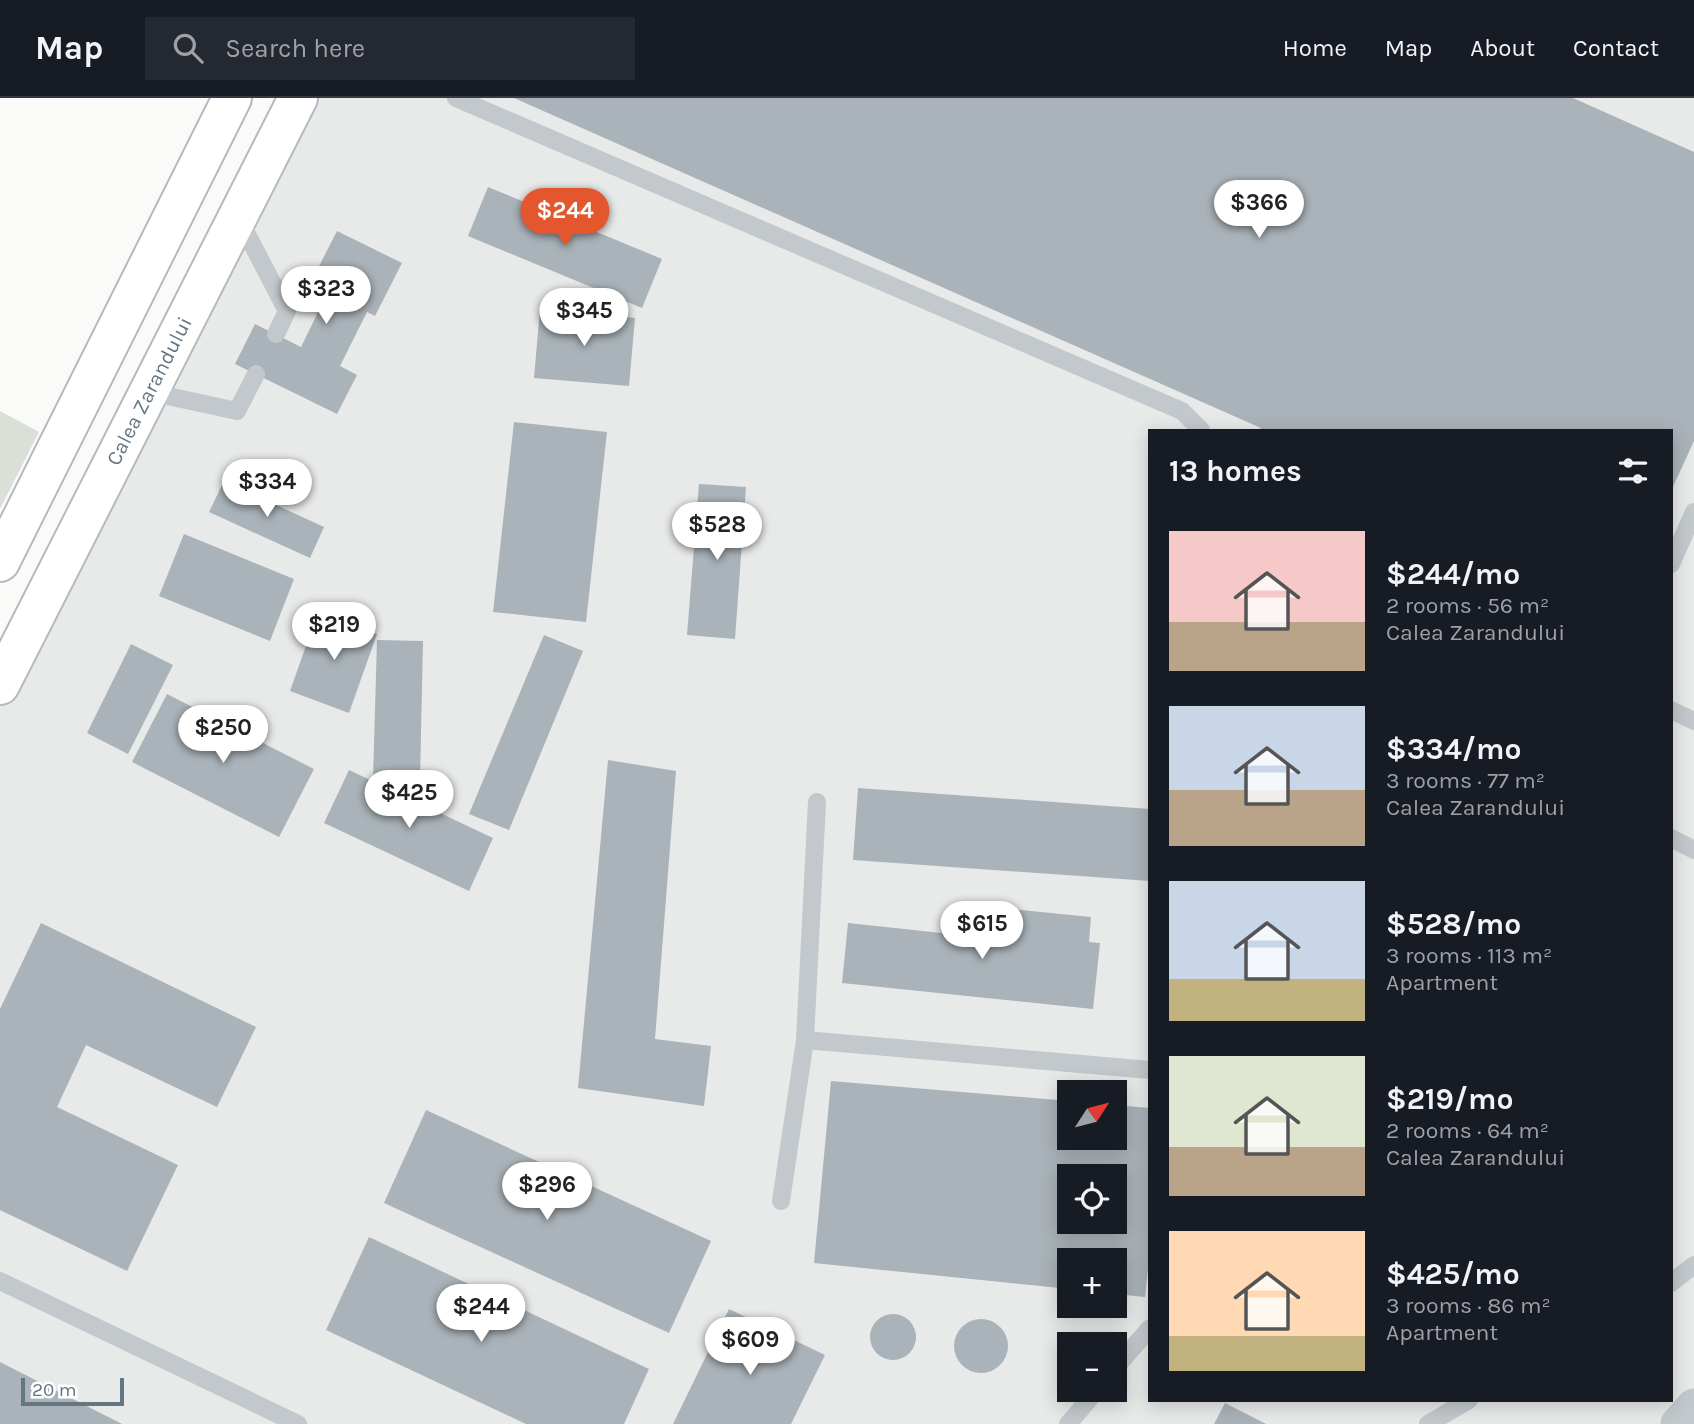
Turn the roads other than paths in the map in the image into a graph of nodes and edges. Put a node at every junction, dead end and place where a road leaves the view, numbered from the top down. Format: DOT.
graph roads {
  1 [pos="232,98"];
  2 [pos="298,98"];
  3 [pos="456,98"];
  4 [pos="238,217"];
  5 [pos="276,334"];
  6 [pos="256,374"];
  7 [pos="149,392"];
  8 [pos="1200,429"];
  9 [pos="1694,512"];
  10 [pos="1673,559"];
  11 [pos="0,562"];
  12 [pos="0,685"];
  13 [pos="1673,711"];
  14 [pos="1694,721"];
  15 [pos="817,802"];
  16 [pos="1673,839"];
  17 [pos="1694,850"];
  18 [pos="805,1040"];
  19 [pos="1148,1070"];
  20 [pos="781,1201"];
  21 [pos="1694,1265"];
  22 [pos="0,1281"];
  23 [pos="1673,1281"];
  24 [pos="1148,1330"];
  25 [pos="1127,1354"];
  26 [pos="1087,1402"];
  27 [pos="1466,1402"];
  28 [pos="1694,1406"];
  29 [pos="298,1424"];
  30 [pos="1068,1424"];
  31 [pos="1428,1424"];
  32 [pos="1678,1424"];
  1 -- 11 [label="main road"];
  2 -- 4 [label="main road, Calea Zarandului"];
  3 -- 8 [label="lane"];
  4 -- 5 [label="lane"];
  4 -- 7 [label="main road, Calea Zarandului"];
  6 -- 7 [label="lane"];
  7 -- 12 [label="main road, Calea Zarandului"];
  9 -- 10 [label="lane"];
  13 -- 14 [label="lane"];
  15 -- 18 [label="lane"];
  16 -- 17 [label="lane"];
  18 -- 19 [label="lane"];
  18 -- 20 [label="lane"];
  21 -- 23 [label="lane"];
  22 -- 29 [label="lane"];
  24 -- 25 [label="lane"];
  26 -- 30 [label="lane"];
  27 -- 31 [label="lane"];
  28 -- 32 [label="street"];
}
